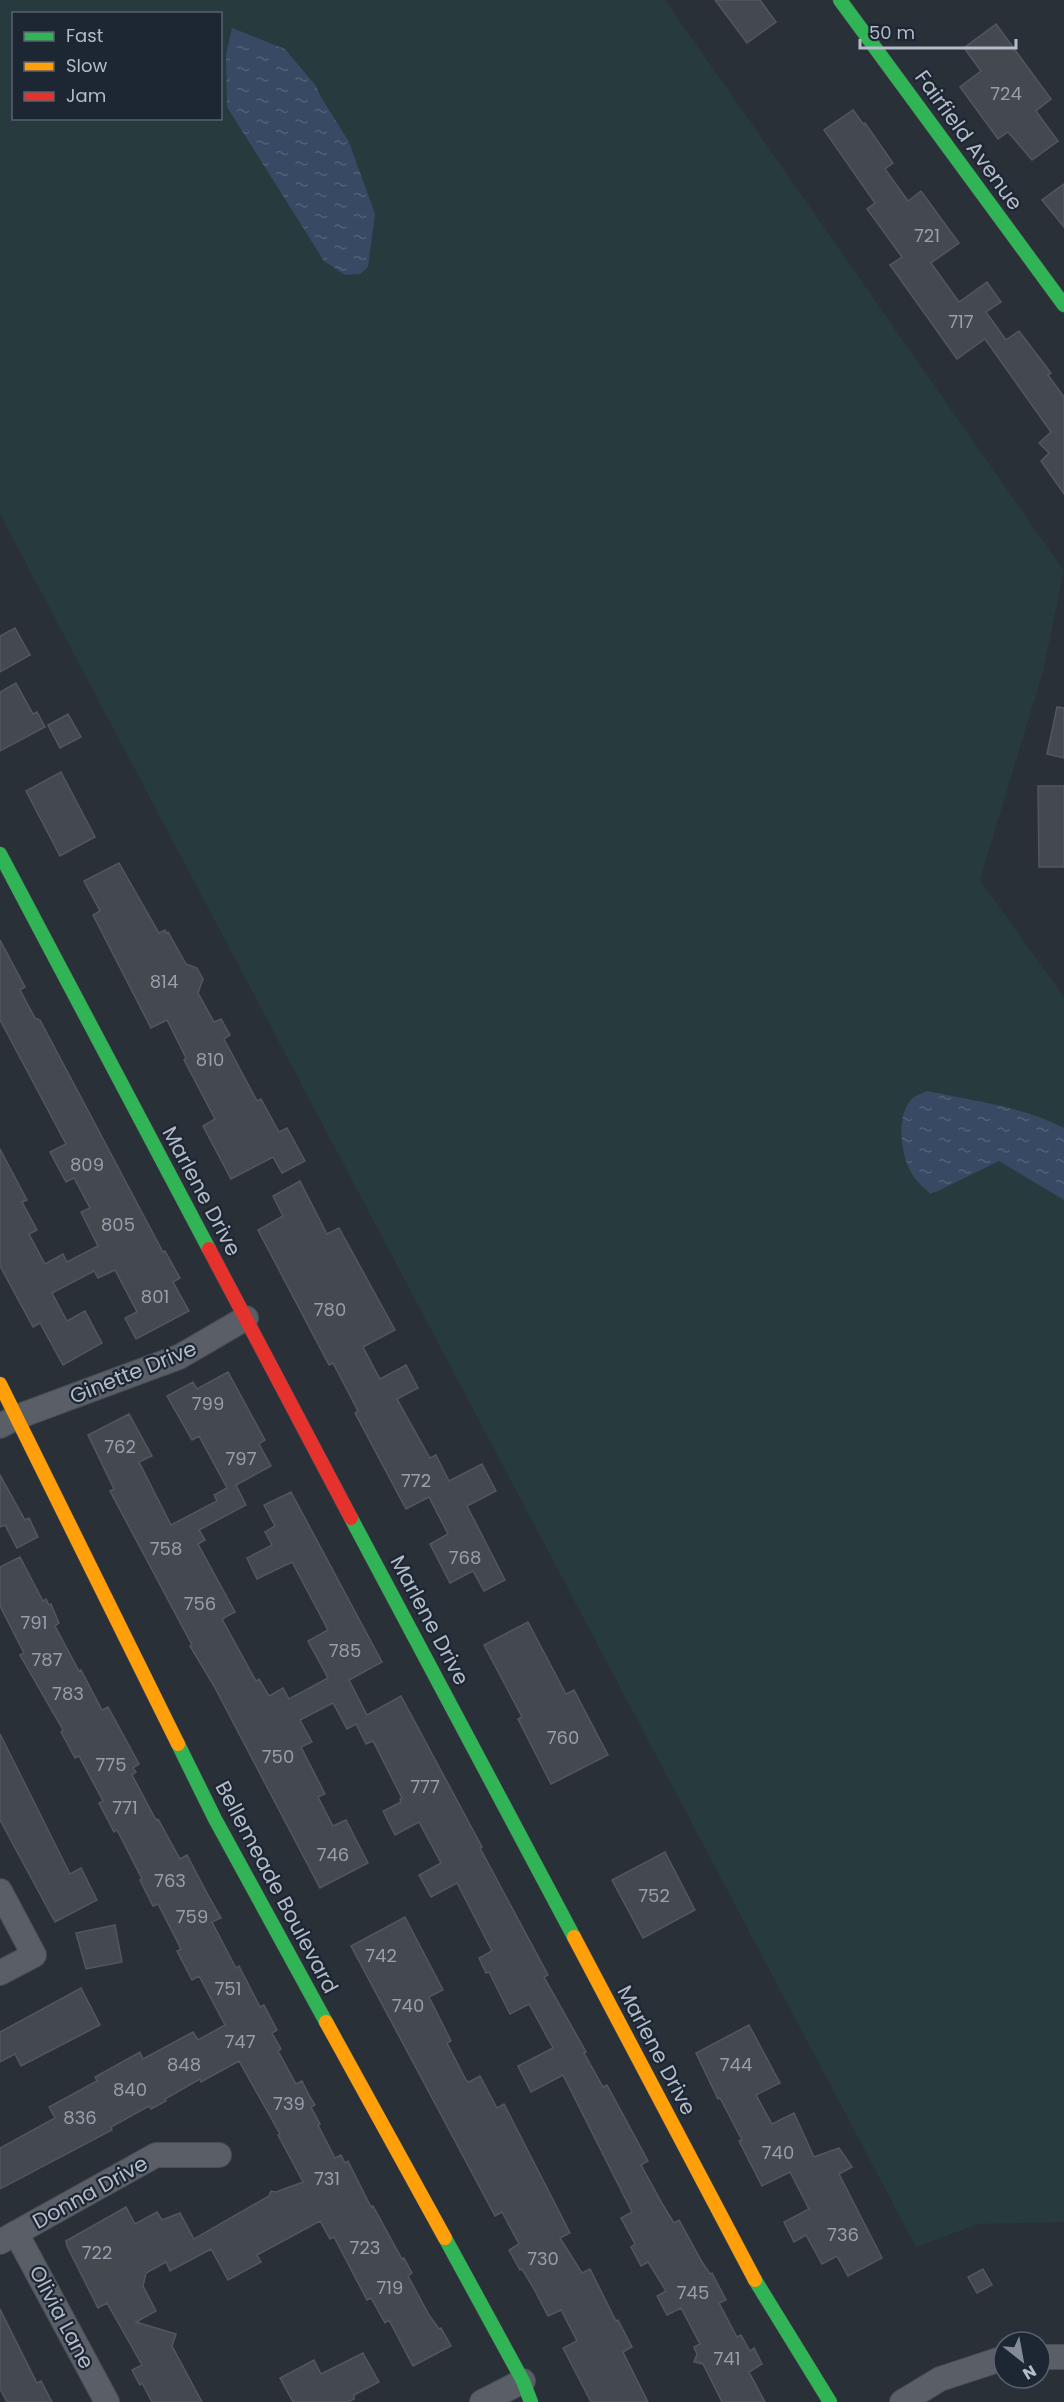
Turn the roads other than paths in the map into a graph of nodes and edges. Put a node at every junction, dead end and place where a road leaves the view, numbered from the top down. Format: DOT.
graph roads {
  1 [pos="840,0"];
  2 [pos="1064,305"];
  3 [pos="0,854"];
  4 [pos="246,1318"];
  5 [pos="0,1384"];
  6 [pos="8,1422"];
  7 [pos="0,1891"];
  8 [pos="0,1973"];
  9 [pos="219,2155"];
  10 [pos="8,2237"];
  11 [pos="992,2362"];
  12 [pos="527,2391"];
  13 [pos="107,2402"];
  14 [pos="482,2402"];
  15 [pos="830,2402"];
  16 [pos="902,2402"];
  1 -- 2 [label="street, Fairfield Avenue"];
  3 -- 4 [label="street, Marlene Drive"];
  4 -- 6 [label="street, Ginette Drive"];
  4 -- 15 [label="street, Marlene Drive"];
  5 -- 6 [label="street, Bellemeade Boulevard"];
  6 -- 12 [label="street, Bellemeade Boulevard"];
  7 -- 8 [label="street"];
  9 -- 10 [label="street, Donna Drive"];
  10 -- 13 [label="street, Olivia Lane"];
  11 -- 16 [label="street"];
  12 -- 14 [label="street"];
}
